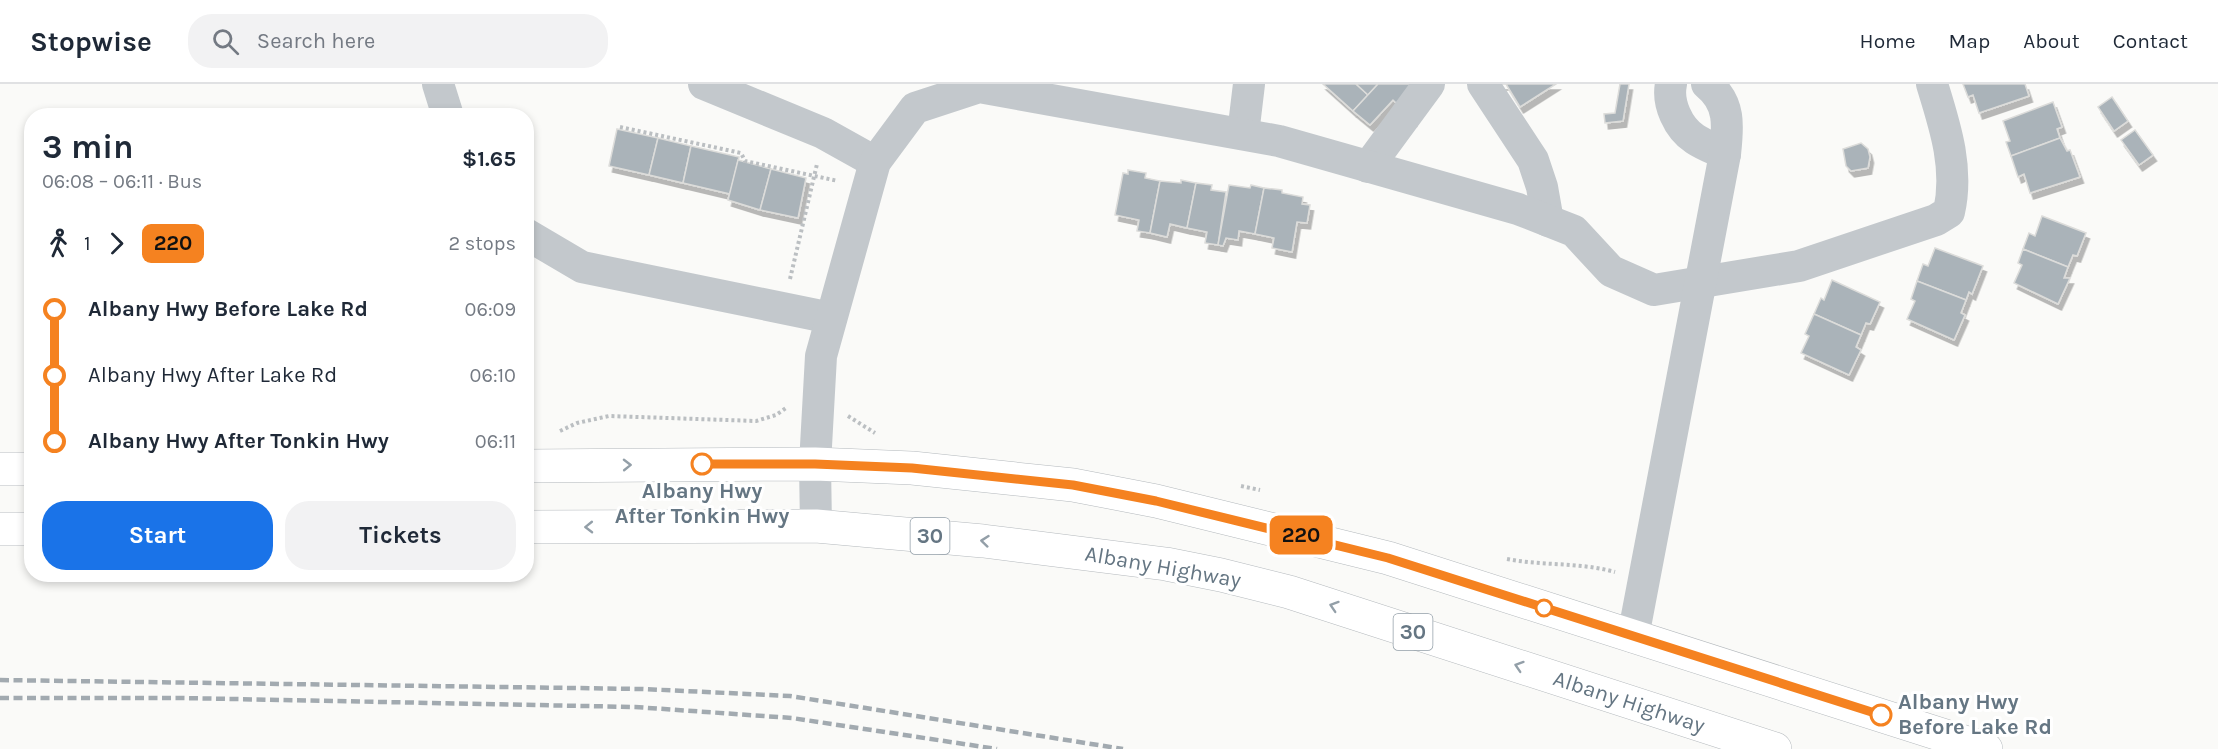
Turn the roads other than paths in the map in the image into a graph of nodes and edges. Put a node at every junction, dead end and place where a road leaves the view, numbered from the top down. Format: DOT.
graph roads {
  1 [pos="438,84"];
  2 [pos="704,84"];
  3 [pos="1249,84"];
  4 [pos="1430,84"];
  5 [pos="1483,84"];
  6 [pos="1671,84"];
  7 [pos="1707,84"];
  8 [pos="1932,84"];
  9 [pos="446,108"];
  10 [pos="1243,134"];
  11 [pos="1725,154"];
  12 [pos="1368,167"];
  13 [pos="871,175"];
  14 [pos="1548,220"];
  15 [pos="534,239"];
  16 [pos="1702,282"];
  17 [pos="831,318"];
  18 [pos="815,464"];
  19 [pos="534,466"];
  20 [pos="0,469"];
  21 [pos="24,469"];
  22 [pos="816,526"];
  23 [pos="534,527"];
  24 [pos="24,529"];
  25 [pos="0,530"];
  26 [pos="1633,637"];
  27 [pos="1774,749"];
  28 [pos="1986,749"];
  1 -- 9 [label="lane"];
  2 -- 13 [label="lane"];
  3 -- 10 [label="lane"];
  4 -- 12 [label="lane"];
  5 -- 14 [label="lane"];
  6 -- 11 [label="lane"];
  7 -- 11 [label="lane"];
  8 -- 16 [label="lane"];
  10 -- 12 [label="lane"];
  10 -- 13 [label="lane"];
  11 -- 16 [label="lane"];
  12 -- 14 [label="lane"];
  13 -- 17 [label="lane"];
  14 -- 16 [label="lane"];
  15 -- 17 [label="lane"];
  16 -- 26 [label="lane"];
  17 -- 18 [label="lane"];
  19 -- 18 [label="highway, one-way"];
  18 -- 22 [label="lane"];
  18 -- 26 [label="highway"];
  20 -- 21 [label="highway"];
  22 -- 23 [label="highway, Albany Highway / 30, one-way"];
  27 -- 22 [label="highway, Albany Highway / 30, one-way"];
  24 -- 25 [label="highway"];
  26 -- 28 [label="highway"];
}
